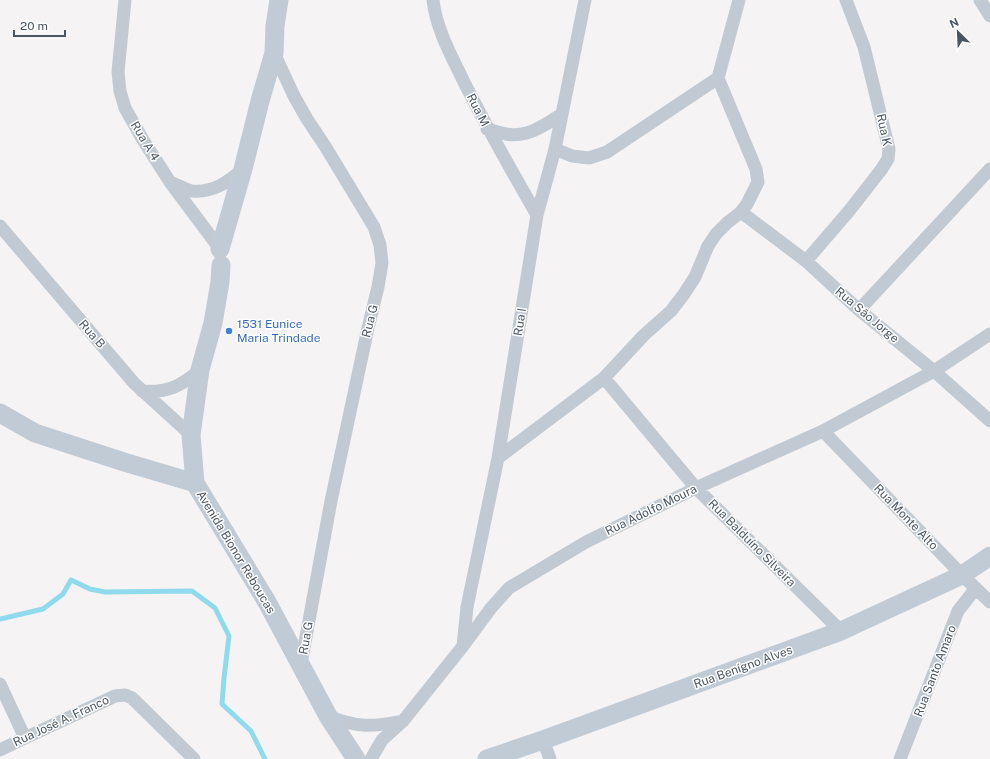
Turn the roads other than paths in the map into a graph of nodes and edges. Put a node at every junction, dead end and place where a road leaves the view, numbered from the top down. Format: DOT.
graph roads {
  1 [pos="125,0"];
  2 [pos="279,0"];
  3 [pos="433,0"];
  4 [pos="585,0"];
  5 [pos="739,0"];
  6 [pos="846,0"];
  7 [pos="980,0"];
  8 [pos="990,16"];
  9 [pos="274,52"];
  10 [pos="718,78"];
  11 [pos="562,114"];
  12 [pos="488,129"];
  13 [pos="555,149"];
  14 [pos="243,169"];
  15 [pos="990,169"];
  16 [pos="170,182"];
  17 [pos="741,212"];
  18 [pos="537,215"];
  19 [pos="0,226"];
  20 [pos="220,257"];
  21 [pos="806,261"];
  22 [pos="859,310"];
  23 [pos="990,334"];
  24 [pos="200,370"];
  25 [pos="934,371"];
  26 [pos="604,378"];
  27 [pos="142,391"];
  28 [pos="0,413"];
  29 [pos="990,422"];
  30 [pos="823,431"];
  31 [pos="191,435"];
  32 [pos="498,458"];
  33 [pos="195,483"];
  34 [pos="696,488"];
  35 [pos="990,556"];
  36 [pos="962,575"];
  37 [pos="976,588"];
  38 [pos="990,602"];
  39 [pos="842,631"];
  40 [pos="463,646"];
  41 [pos="301,664"];
  42 [pos="0,684"];
  43 [pos="328,716"];
  44 [pos="402,721"];
  45 [pos="24,738"];
  46 [pos="543,740"];
  47 [pos="0,750"];
  48 [pos="194,759"];
  49 [pos="356,759"];
  50 [pos="371,759"];
  51 [pos="487,759"];
  52 [pos="550,759"];
  53 [pos="900,759"];
  1 -- 16 [label="street, Rua A 4"];
  2 -- 9 [label="street, Rua G"];
  3 -- 12 [label="street, Rua M"];
  4 -- 11 [label="street, Rua I"];
  5 -- 10 [label="street"];
  6 -- 21 [label="street, Rua K"];
  7 -- 8 [label="street"];
  9 -- 14 [label="street"];
  9 -- 41 [label="street, Rua G"];
  10 -- 13 [label="street"];
  10 -- 17 [label="street"];
  11 -- 12 [label="street"];
  11 -- 13 [label="street, Rua I"];
  12 -- 18 [label="street, Rua M"];
  13 -- 18 [label="street, Rua I"];
  14 -- 16 [label="street"];
  14 -- 20 [label="street"];
  15 -- 22 [label="street"];
  16 -- 20 [label="street, Rua A 4"];
  17 -- 21 [label="street, Rua São Jorge"];
  17 -- 26 [label="street"];
  18 -- 32 [label="street, Rua I"];
  19 -- 27 [label="street, Rua B"];
  20 -- 24 [label="street"];
  21 -- 22 [label="street, Rua São Jorge"];
  22 -- 25 [label="street, Rua São Jorge"];
  23 -- 25 [label="street, Rua Adolfo Moura"];
  24 -- 27 [label="street"];
  24 -- 31 [label="street"];
  25 -- 29 [label="street, Rua São Jorge"];
  25 -- 30 [label="street, Rua Adolfo Moura"];
  26 -- 32 [label="street"];
  26 -- 34 [label="street, Rua Balduíno Silveira"];
  27 -- 31 [label="street, Rua B"];
  28 -- 33 [label="street, Avenida Bionor Reboucas"];
  30 -- 34 [label="street, Rua Adolfo Moura"];
  30 -- 36 [label="street, Rua Monte Alto"];
  31 -- 33 [label="street"];
  32 -- 40 [label="street, Rua I"];
  33 -- 41 [label="street, Avenida Bionor Reboucas"];
  34 -- 39 [label="street, Rua Balduíno Silveira"];
  34 -- 40 [label="street, Rua Adolfo Moura"];
  35 -- 36 [label="street, Rua Benígno Alves"];
  36 -- 37 [label="street, Rua Monte Alto"];
  36 -- 39 [label="street, Rua Benígno Alves"];
  37 -- 38 [label="street, Rua Monte Alto"];
  37 -- 53 [label="street, Rua Santo Amaro"];
  39 -- 46 [label="street, Rua Benígno Alves"];
  40 -- 44 [label="street, Rua Adolfo Moura"];
  41 -- 43 [label="street, Avenida Bionor Reboucas"];
  42 -- 45 [label="street"];
  43 -- 44 [label="street"];
  43 -- 49 [label="street, Avenida Bionor Reboucas"];
  44 -- 50 [label="street, Rua Adolfo Moura"];
  45 -- 47 [label="street, Rua José A. Franco"];
  45 -- 48 [label="street, Rua José A. Franco"];
  46 -- 51 [label="street, Rua Benígno Alves"];
  46 -- 52 [label="street"];
}
